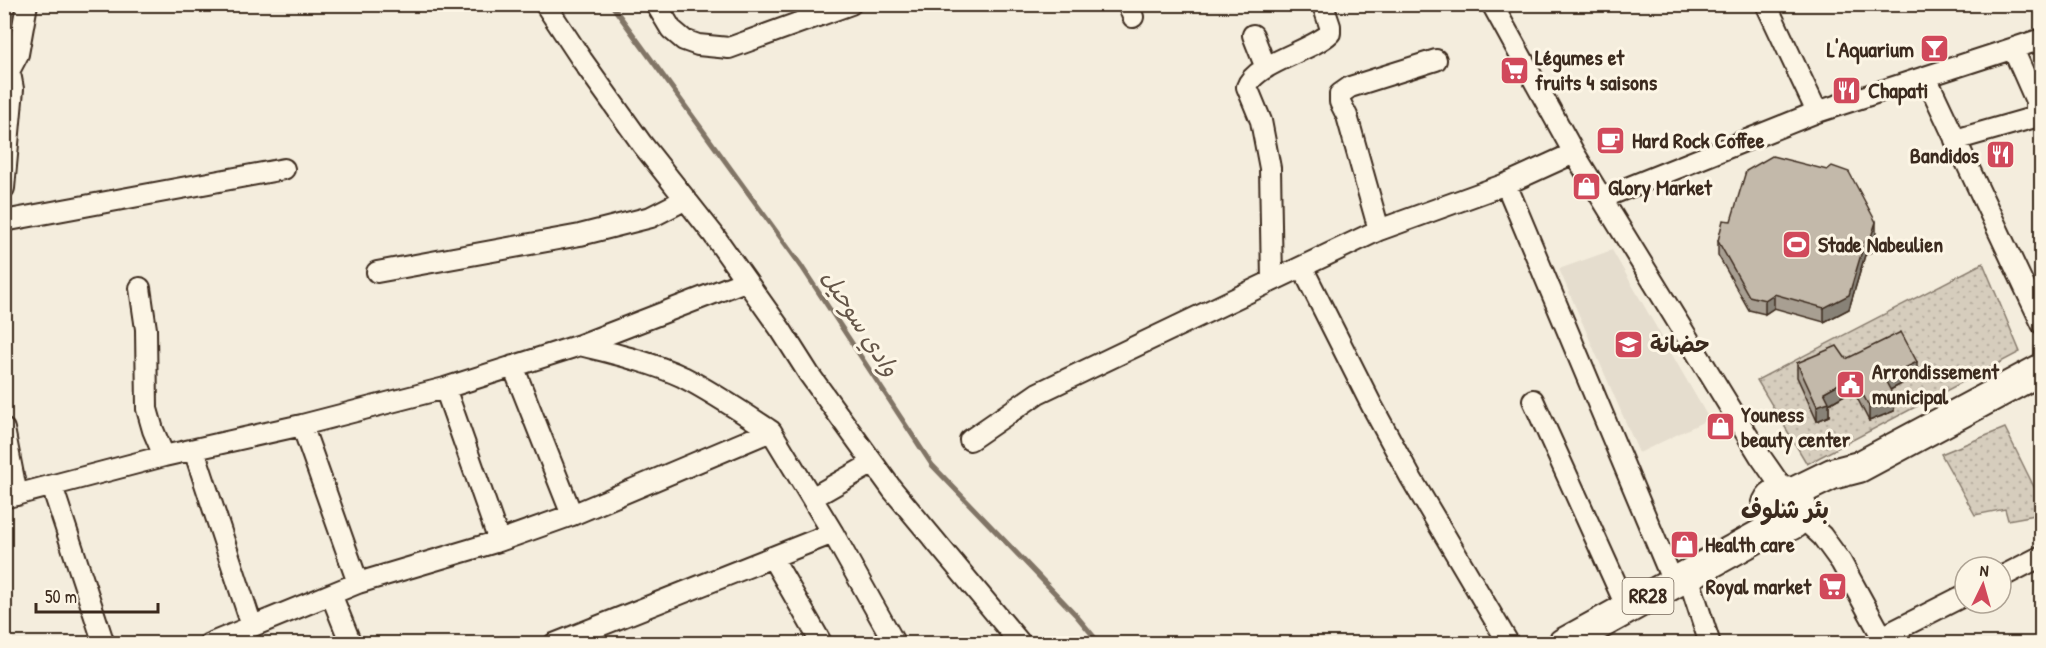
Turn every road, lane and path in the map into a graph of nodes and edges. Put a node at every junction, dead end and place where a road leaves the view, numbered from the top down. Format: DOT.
graph roads {
  1 [pos="27,4"];
  2 [pos="545,4"];
  3 [pos="656,4"];
  4 [pos="850,4"];
  5 [pos="1492,4"];
  6 [pos="1766,4"];
  7 [pos="1323,5"];
  8 [pos="1253,35"];
  9 [pos="2042,39"];
  10 [pos="2013,49"];
  11 [pos="1436,60"];
  12 [pos="1266,68"];
  13 [pos="6,74"];
  14 [pos="1926,77"];
  15 [pos="1817,112"];
  16 [pos="1955,140"];
  17 [pos="1574,153"];
  18 [pos="284,169"];
  19 [pos="1506,184"];
  20 [pos="4,188"];
  21 [pos="1602,198"];
  22 [pos="686,200"];
  23 [pos="4,221"];
  24 [pos="1379,231"];
  25 [pos="1302,267"];
  26 [pos="377,272"];
  27 [pos="745,281"];
  28 [pos="1272,281"];
  29 [pos="140,288"];
  30 [pos="2042,324"];
  31 [pos="580,345"];
  32 [pos="513,366"];
  33 [pos="2042,369"];
  34 [pos="445,388"];
  35 [pos="1533,400"];
  36 [pos="302,425"];
  37 [pos="4,429"];
  38 [pos="771,431"];
  39 [pos="970,440"];
  40 [pos="194,450"];
  41 [pos="164,456"];
  42 [pos="873,463"];
  43 [pos="52,486"];
  44 [pos="10,497"];
  45 [pos="812,498"];
  46 [pos="1785,507"];
  47 [pos="572,515"];
  48 [pos="834,533"];
  49 [pos="499,541"];
  50 [pos="2042,556"];
  51 [pos="772,557"];
  52 [pos="2013,571"];
  53 [pos="1680,578"];
  54 [pos="358,583"];
  55 [pos="331,594"];
  56 [pos="1953,602"];
  57 [pos="1628,608"];
  58 [pos="252,626"];
  59 [pos="600,635"];
  60 [pos="1884,640"];
  61 [pos="104,644"];
  62 [pos="209,644"];
  63 [pos="351,644"];
  64 [pos="554,644"];
  65 [pos="822,644"];
  66 [pos="896,644"];
  67 [pos="1021,644"];
  68 [pos="1509,644"];
  69 [pos="1563,644"];
  70 [pos="1710,644"];
  1 -- 13 [label="street"];
  2 -- 22 [label="street"];
  3 -- 4 [label="street"];
  5 -- 17 [label="street"];
  6 -- 15 [label="street"];
  7 -- 12 [label="street"];
  8 -- 12 [label="street"];
  9 -- 10 [label="street"];
  10 -- 14 [label="street"];
  10 -- 16 [label="street"];
  11 -- 24 [label="street"];
  12 -- 28 [label="street"];
  13 -- 20 [label="street"];
  14 -- 15 [label="street"];
  14 -- 16 [label="street"];
  15 -- 21 [label="street"];
  16 -- 30 [label="street"];
  17 -- 19 [label="street"];
  17 -- 21 [label="street"];
  18 -- 23 [label="street"];
  19 -- 24 [label="street"];
  19 -- 53 [label="street"];
  21 -- 46 [label="street"];
  22 -- 26 [label="street"];
  22 -- 27 [label="street"];
  24 -- 25 [label="street"];
  25 -- 28 [label="street"];
  25 -- 68 [label="street"];
  27 -- 31 [label="street"];
  27 -- 42 [label="street"];
  28 -- 39 [label="street"];
  29 -- 41 [label="street"];
  31 -- 32 [label="street"];
  31 -- 38 [label="street"];
  32 -- 34 [label="street"];
  32 -- 47 [label="street"];
  33 -- 46 [label="main road, RR28"];
  34 -- 36 [label="street"];
  34 -- 49 [label="street"];
  35 -- 57 [label="street"];
  36 -- 40 [label="street"];
  36 -- 54 [label="street"];
  37 -- 44 [label="street"];
  38 -- 45 [label="street"];
  38 -- 47 [label="street"];
  40 -- 41 [label="street"];
  40 -- 58 [label="street"];
  41 -- 43 [label="street"];
  42 -- 45 [label="street"];
  42 -- 67 [label="street"];
  43 -- 44 [label="street"];
  43 -- 61 [label="street"];
  45 -- 48 [label="street"];
  46 -- 53 [label="main road, RR28"];
  46 -- 60 [label="street"];
  47 -- 49 [label="street"];
  48 -- 51 [label="street"];
  48 -- 66 [label="street"];
  49 -- 54 [label="street"];
  50 -- 52 [label="street"];
  51 -- 59 [label="street"];
  51 -- 65 [label="street"];
  53 -- 57 [label="main road, RR28"];
  53 -- 70 [label="street"];
  54 -- 55 [label="street"];
  55 -- 58 [label="street"];
  55 -- 63 [label="street"];
  56 -- 60 [label="street"];
  57 -- 69 [label="main road, RR28"];
  58 -- 62 [label="street"];
  59 -- 64 [label="street"];
}
